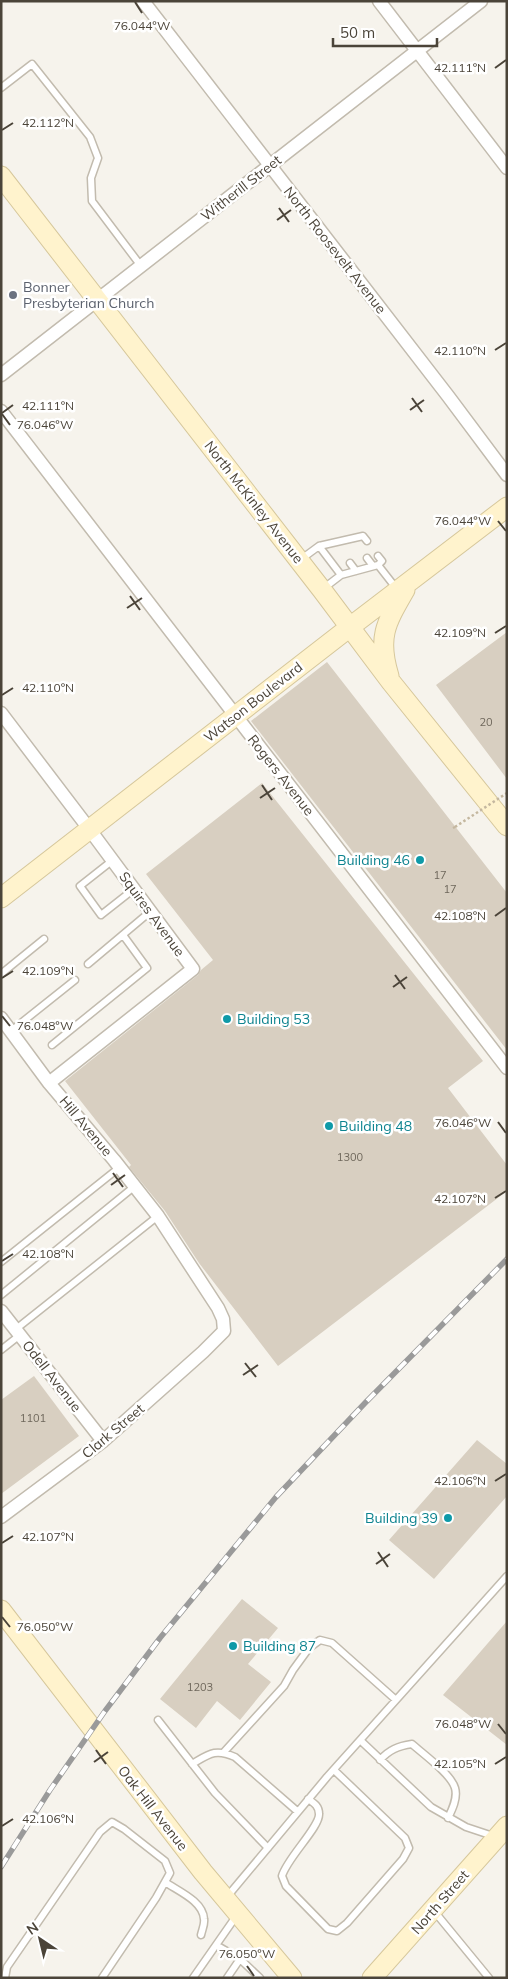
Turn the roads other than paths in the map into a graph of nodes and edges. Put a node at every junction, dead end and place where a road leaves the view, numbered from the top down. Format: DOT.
graph roads {
  1 [pos="143,1"];
  2 [pos="379,1"];
  3 [pos="481,1"];
  4 [pos="418,51"];
  5 [pos="1,88"];
  6 [pos="270,166"];
  7 [pos="507,168"];
  8 [pos="1,176"];
  9 [pos="141,266"];
  10 [pos="97,300"];
  11 [pos="1,375"];
  12 [pos="1,411"];
  13 [pos="507,475"];
  14 [pos="507,507"];
  15 [pos="367,541"];
  16 [pos="319,546"];
  17 [pos="378,556"];
  18 [pos="367,558"];
  19 [pos="299,561"];
  20 [pos="350,563"];
  21 [pos="375,566"];
  22 [pos="356,571"];
  23 [pos="341,575"];
  24 [pos="403,587"];
  25 [pos="322,590"];
  26 [pos="350,627"];
  27 [pos="391,682"];
  28 [pos="1,713"];
  29 [pos="235,716"];
  30 [pos="507,826"];
  31 [pos="90,830"];
  32 [pos="112,860"];
  33 [pos="134,889"];
  34 [pos="1,898"];
  35 [pos="151,911"];
  36 [pos="123,935"];
  37 [pos="44,939"];
  38 [pos="88,964"];
  39 [pos="1,974"];
  40 [pos="75,980"];
  41 [pos="1,1018"];
  42 [pos="11,1031"];
  43 [pos="52,1045"];
  44 [pos="507,1068"];
  45 [pos="49,1082"];
  46 [pos="120,1167"];
  47 [pos="134,1186"];
  48 [pos="158,1216"];
  49 [pos="1,1262"];
  50 [pos="1,1295"];
  51 [pos="1,1311"];
  52 [pos="18,1332"];
  53 [pos="219,1337"];
  54 [pos="1,1350"];
  55 [pos="103,1441"];
  56 [pos="1,1517"];
  57 [pos="507,1576"];
  58 [pos="1,1610"];
  59 [pos="396,1700"];
  60 [pos="158,1720"];
  61 [pos="360,1740"];
  62 [pos="224,1752"];
  63 [pos="380,1760"];
  64 [pos="192,1764"];
  65 [pos="334,1770"];
  66 [pos="308,1799"];
  67 [pos="297,1811"];
  68 [pos="448,1818"];
  69 [pos="504,1837"];
  70 [pos="268,1848"];
  71 [pos="165,1882"];
  72 [pos="225,1898"];
  73 [pos="433,1910"];
  74 [pos="238,1913"];
  75 [pos="201,1935"];
  76 [pos="216,1945"];
  77 [pos="240,1959"];
  78 [pos="5,1978"];
  79 [pos="102,1978"];
  80 [pos="193,1978"];
  81 [pos="227,1978"];
  82 [pos="260,1978"];
  83 [pos="292,1978"];
  84 [pos="372,1978"];
  85 [pos="489,1978"];
  1 -- 6 [label="street, North Roosevelt Avenue"];
  2 -- 4 [label="street"];
  3 -- 4 [label="street, Witherill Street"];
  4 -- 6 [label="street, Witherill Street"];
  4 -- 7 [label="street"];
  5 -- 9 [label="lane"];
  6 -- 9 [label="street, Witherill Street"];
  6 -- 13 [label="street, North Roosevelt Avenue"];
  8 -- 10 [label="street, North McKinley Avenue"];
  9 -- 10 [label="street, Witherill Street"];
  10 -- 11 [label="street, Witherill Street"];
  10 -- 19 [label="street, North McKinley Avenue"];
  12 -- 29 [label="street, Rogers Avenue"];
  14 -- 24 [label="street, Watson Boulevard"];
  15 -- 16 [label="lane"];
  16 -- 19 [label="lane"];
  16 -- 23 [label="lane"];
  17 -- 21 [label="lane"];
  18 -- 21 [label="lane"];
  19 -- 25 [label="street, North McKinley Avenue"];
  20 -- 22 [label="lane"];
  21 -- 22 [label="lane"];
  21 -- 24 [label="lane"];
  22 -- 23 [label="lane"];
  23 -- 25 [label="lane"];
  24 -- 26 [label="street, Watson Boulevard"];
  24 -- 27 [label="street"];
  25 -- 26 [label="street, North McKinley Avenue"];
  26 -- 27 [label="street, North McKinley Avenue"];
  26 -- 29 [label="street, Watson Boulevard"];
  27 -- 30 [label="street, North McKinley Avenue"];
  28 -- 31 [label="street, Squires Avenue"];
  29 -- 31 [label="street, Watson Boulevard"];
  29 -- 44 [label="street, Rogers Avenue"];
  31 -- 32 [label="street, Squires Avenue"];
  31 -- 34 [label="street, Watson Boulevard"];
  32 -- 33 [label="street, Squires Avenue"];
  32 -- 33 [label="lane"];
  33 -- 35 [label="street, Squires Avenue"];
  35 -- 36 [label="lane"];
  35 -- 45 [label="street, Squires Avenue"];
  36 -- 38 [label="lane"];
  36 -- 43 [label="lane"];
  37 -- 39 [label="lane"];
  40 -- 42 [label="lane"];
  41 -- 42 [label="street, Hill Avenue"];
  42 -- 45 [label="street, Hill Avenue"];
  45 -- 46 [label="street, Hill Avenue"];
  46 -- 47 [label="street, Hill Avenue"];
  46 -- 49 [label="lane"];
  47 -- 48 [label="street, Hill Avenue"];
  47 -- 50 [label="lane"];
  48 -- 52 [label="lane"];
  48 -- 53 [label="street, Hill Avenue"];
  51 -- 52 [label="street, Odell Avenue"];
  52 -- 54 [label="lane"];
  52 -- 55 [label="street, Odell Avenue"];
  53 -- 55 [label="street, Clark Street"];
  55 -- 56 [label="street, Clark Street"];
  57 -- 59 [label="lane"];
  58 -- 72 [label="street, Oak Hill Avenue"];
  59 -- 61 [label="lane"];
  59 -- 62 [label="lane"];
  60 -- 64 [label="lane"];
  61 -- 63 [label="lane"];
  61 -- 65 [label="lane"];
  62 -- 64 [label="lane"];
  62 -- 67 [label="lane"];
  63 -- 68 [label="lane"];
  63 -- 68 [label="lane"];
  64 -- 70 [label="lane"];
  65 -- 66 [label="lane"];
  65 -- 66 [label="lane"];
  66 -- 67 [label="lane"];
  67 -- 70 [label="lane"];
  68 -- 69 [label="lane"];
  69 -- 73 [label="street, North Street"];
  70 -- 72 [label="lane"];
  71 -- 75 [label="lane"];
  71 -- 78 [label="lane"];
  71 -- 79 [label="lane"];
  72 -- 74 [label="street, Oak Hill Avenue"];
  73 -- 84 [label="street, North Street"];
  73 -- 85 [label="lane"];
  74 -- 76 [label="lane"];
  74 -- 83 [label="street, Oak Hill Avenue"];
  76 -- 77 [label="lane"];
  76 -- 80 [label="lane"];
  77 -- 81 [label="lane"];
  77 -- 82 [label="lane"];
}
